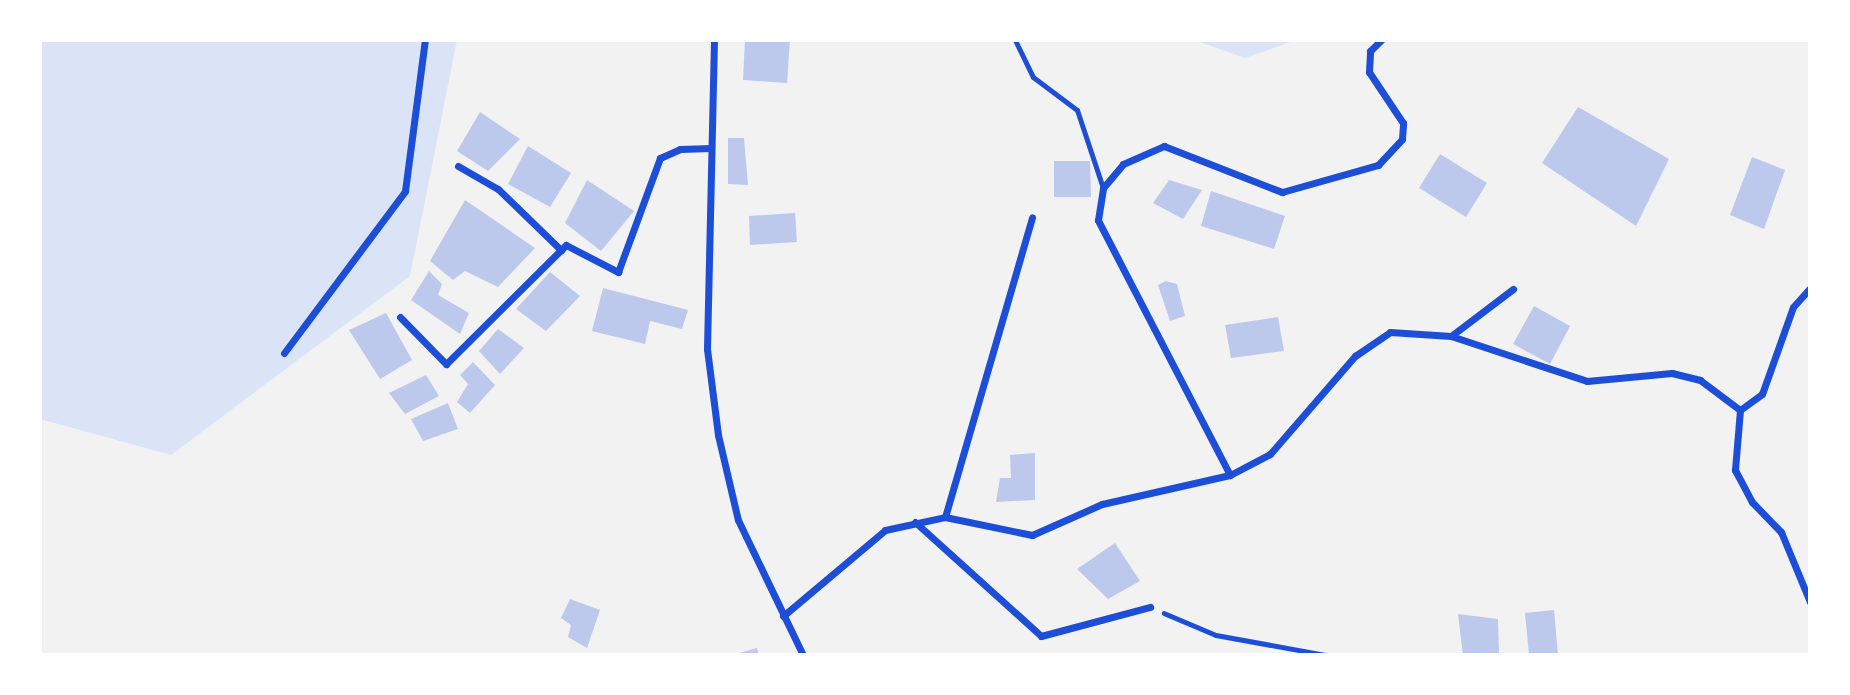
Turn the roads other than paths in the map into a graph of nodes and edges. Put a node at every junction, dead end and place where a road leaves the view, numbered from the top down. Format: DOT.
graph roads {
  1 [pos="425,40"];
  2 [pos="714,40"];
  3 [pos="1015,40"];
  4 [pos="1381,40"];
  5 [pos="711,148"];
  6 [pos="458,166"];
  7 [pos="1102,188"];
  8 [pos="1032,217"];
  9 [pos="561,250"];
  10 [pos="1810,288"];
  11 [pos="1513,289"];
  12 [pos="400,317"];
  13 [pos="1451,336"];
  14 [pos="284,353"];
  15 [pos="1740,410"];
  16 [pos="1230,475"];
  17 [pos="945,517"];
  18 [pos="915,522"];
  19 [pos="1810,602"];
  20 [pos="1150,607"];
  21 [pos="783,616"];
  22 [pos="803,655"];
  1 -- 14 [label="street"];
  2 -- 5 [label="street"];
  3 -- 7 [label="lane"];
  4 -- 7 [label="street"];
  5 -- 9 [label="street"];
  5 -- 21 [label="street"];
  6 -- 9 [label="street"];
  7 -- 16 [label="street"];
  8 -- 17 [label="street"];
  9 -- 12 [label="street"];
  10 -- 15 [label="street"];
  11 -- 13 [label="street"];
  13 -- 15 [label="street"];
  13 -- 16 [label="street"];
  15 -- 19 [label="street"];
  16 -- 17 [label="street"];
  17 -- 18 [label="street"];
  18 -- 20 [label="street"];
  18 -- 21 [label="street"];
  21 -- 22 [label="street"];
}
